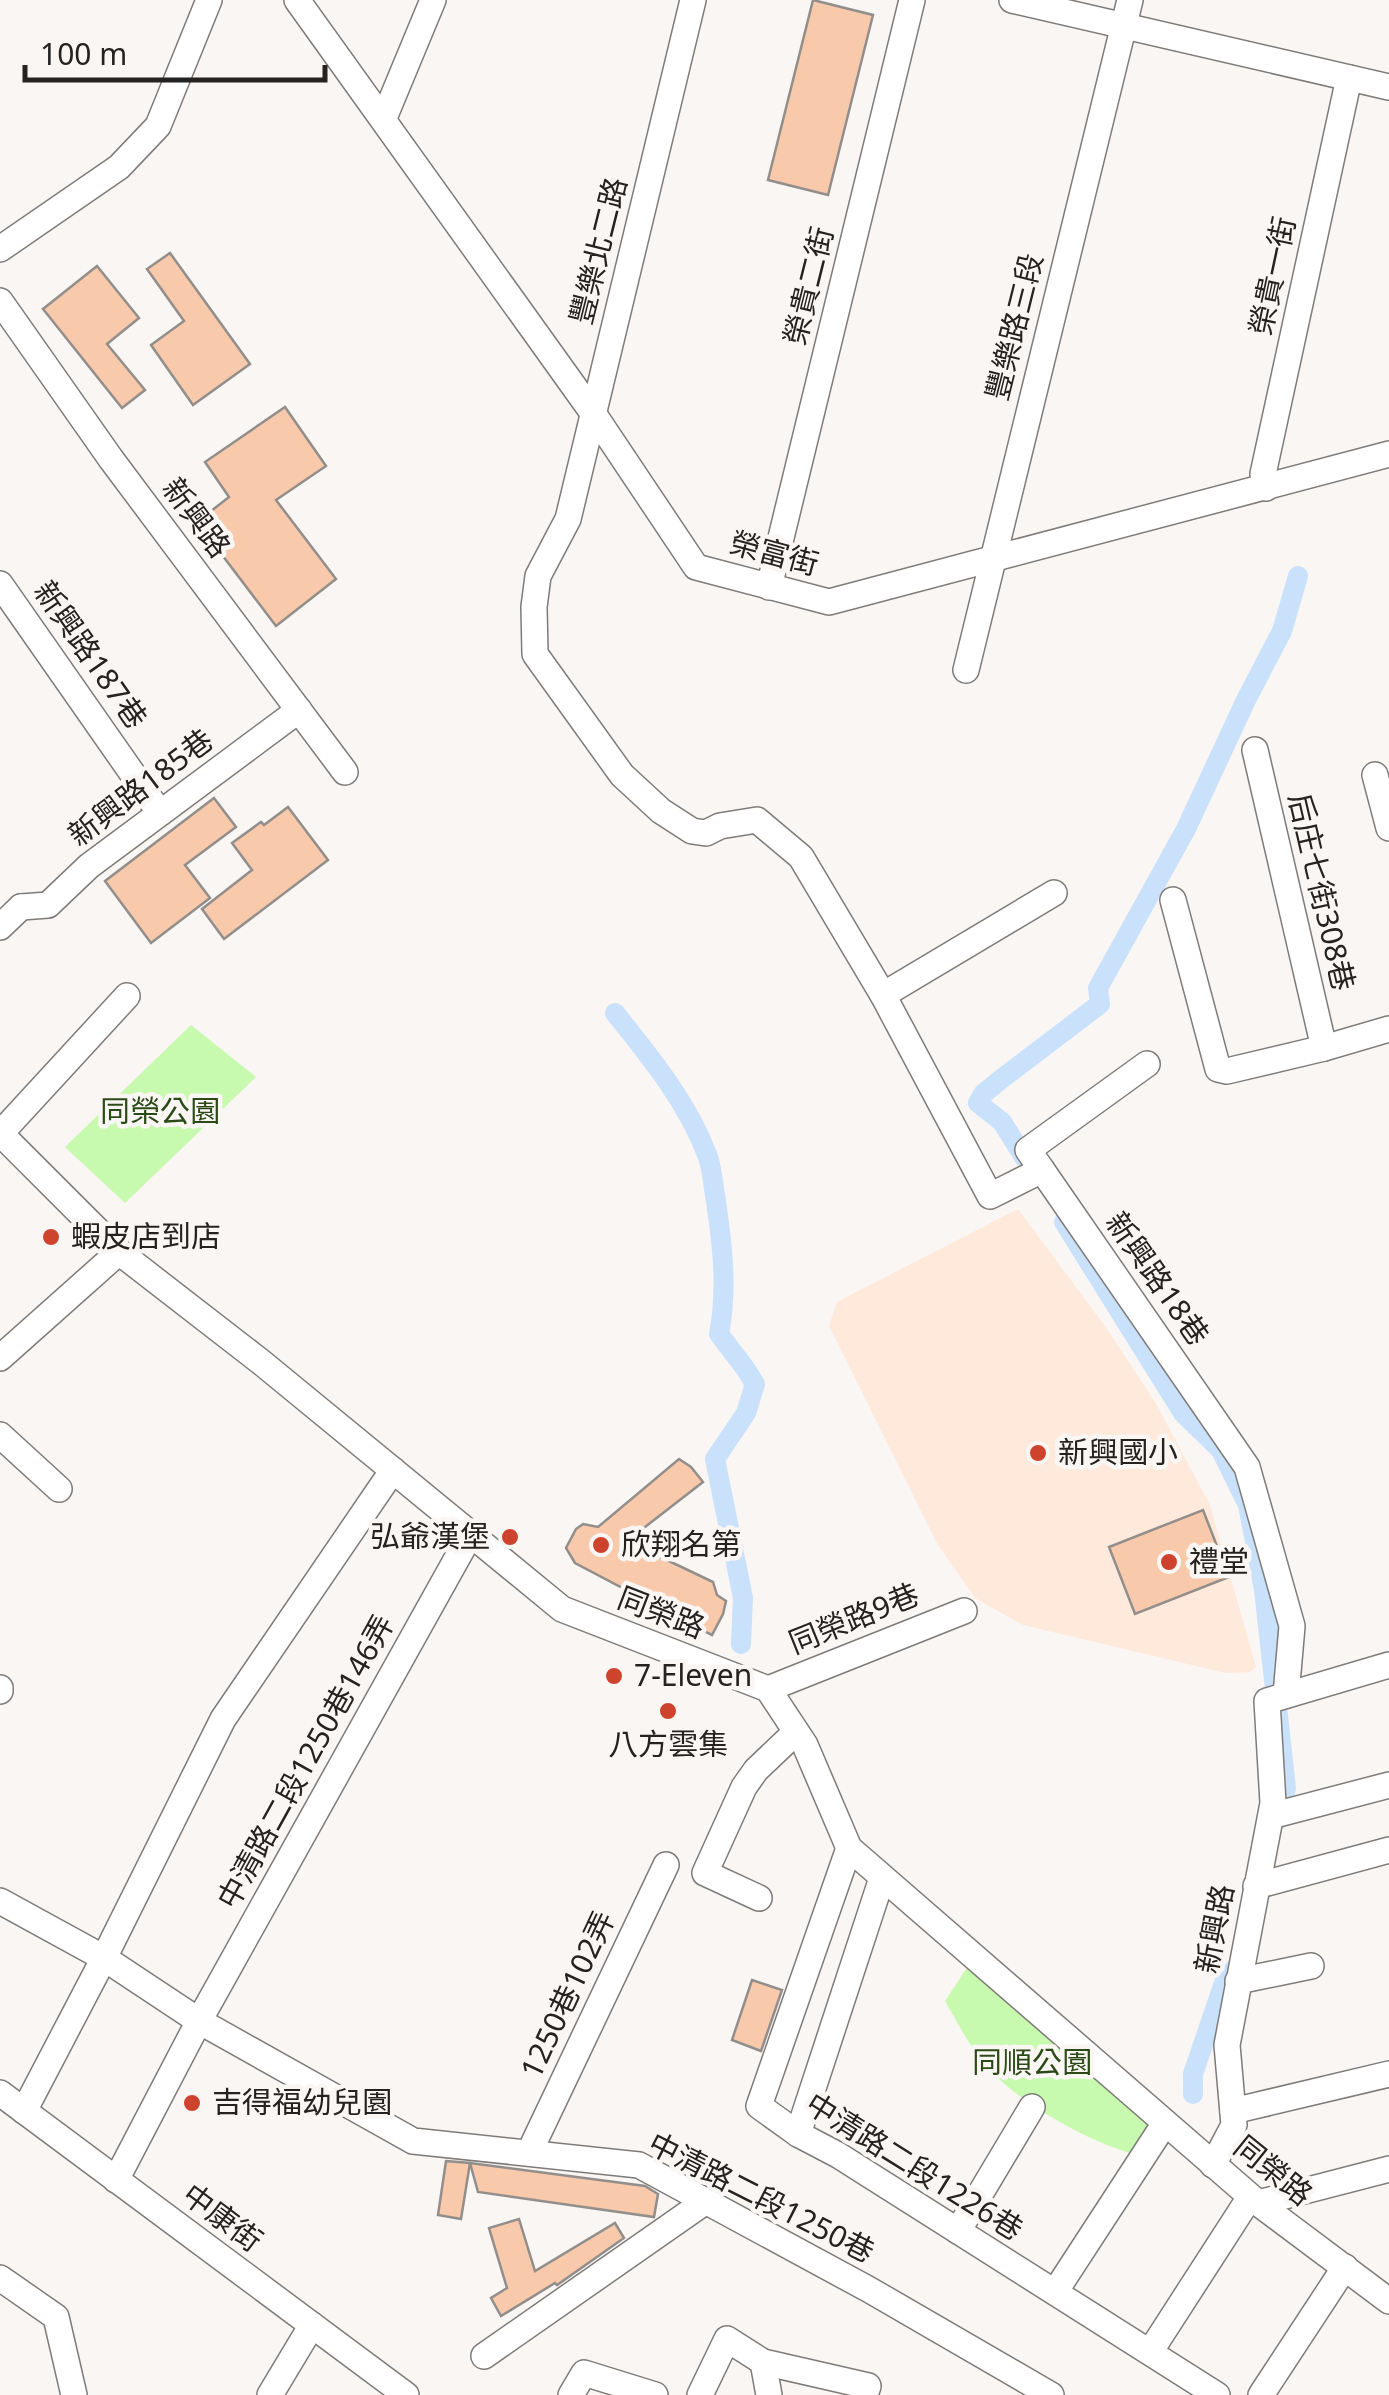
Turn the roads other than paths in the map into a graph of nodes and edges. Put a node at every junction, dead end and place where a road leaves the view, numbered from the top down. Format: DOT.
graph roads {
  1 [pos="208,0"];
  2 [pos="297,0"];
  3 [pos="432,0"];
  4 [pos="694,0"];
  5 [pos="912,0"];
  6 [pos="1012,0"];
  7 [pos="1127,12"];
  8 [pos="1349,78"];
  9 [pos="1389,87"];
  10 [pos="384,118"];
  11 [pos="0,249"];
  12 [pos="0,301"];
  13 [pos="593,412"];
  14 [pos="1389,454"];
  15 [pos="1266,488"];
  16 [pos="992,558"];
  17 [pos="0,584"];
  18 [pos="769,587"];
  19 [pos="966,670"];
  20 [pos="299,710"];
  21 [pos="1255,750"];
  22 [pos="345,772"];
  23 [pos="1375,775"];
  24 [pos="160,813"];
  25 [pos="1389,828"];
  26 [pos="1054,893"];
  27 [pos="10,900"];
  28 [pos="1173,900"];
  29 [pos="0,927"];
  30 [pos="883,994"];
  31 [pos="127,996"];
  32 [pos="1389,1030"];
  33 [pos="1324,1048"];
  34 [pos="1147,1064"];
  35 [pos="0,1134"];
  36 [pos="1042,1170"];
  37 [pos="119,1252"];
  38 [pos="0,1358"];
  39 [pos="0,1435"];
  40 [pos="393,1470"];
  41 [pos="59,1489"];
  42 [pos="470,1534"];
  43 [pos="964,1611"];
  44 [pos="1389,1665"];
  45 [pos="768,1688"];
  46 [pos="1277,1698"];
  47 [pos="796,1732"];
  48 [pos="1389,1785"];
  49 [pos="1270,1816"];
  50 [pos="849,1848"];
  51 [pos="1389,1850"];
  52 [pos="666,1865"];
  53 [pos="882,1878"];
  54 [pos="1256,1886"];
  55 [pos="759,1898"];
  56 [pos="0,1901"];
  57 [pos="104,1958"];
  58 [pos="1311,1966"];
  59 [pos="1238,1981"];
  60 [pos="200,2021"];
  61 [pos="1389,2074"];
  62 [pos="0,2093"];
  63 [pos="1032,2107"];
  64 [pos="24,2110"];
  65 [pos="1233,2111"];
  66 [pos="1165,2123"];
  67 [pos="798,2134"];
  68 [pos="528,2153"];
  69 [pos="1213,2165"];
  70 [pos="1389,2170"];
  71 [pos="116,2180"];
  72 [pos="1254,2200"];
  73 [pos="706,2201"];
  74 [pos="958,2231"];
  75 [pos="1344,2267"];
  76 [pos="0,2278"];
  77 [pos="1054,2292"];
  78 [pos="1389,2300"];
  79 [pos="312,2326"];
  80 [pos="1150,2352"];
  81 [pos="484,2356"];
  82 [pos="763,2362"];
  83 [pos="866,2390"];
  84 [pos="74,2395"];
  85 [pos="270,2395"];
  86 [pos="406,2395"];
  87 [pos="572,2395"];
  88 [pos="655,2395"];
  89 [pos="700,2395"];
  90 [pos="769,2395"];
  91 [pos="1051,2395"];
  92 [pos="1218,2395"];
  93 [pos="1261,2395"];
  1 -- 11 [label="street"];
  2 -- 10 [label="street, 榮富街"];
  3 -- 10 [label="street"];
  4 -- 13 [label="street, 豐樂北二路"];
  5 -- 18 [label="street, 榮貴二街"];
  6 -- 7 [label="street"];
  7 -- 8 [label="street"];
  7 -- 16 [label="street, 豐樂路三段"];
  8 -- 9 [label="street"];
  8 -- 15 [label="street, 榮貴一街"];
  10 -- 13 [label="street, 榮富街"];
  12 -- 20 [label="street, 新興路"];
  13 -- 18 [label="street, 榮富街"];
  13 -- 30 [label="street, 豐樂北二路"];
  14 -- 15 [label="street, 榮富街"];
  15 -- 16 [label="street, 榮富街"];
  16 -- 18 [label="street, 榮富街"];
  16 -- 19 [label="street, 豐樂路三段"];
  17 -- 24 [label="street, 新興路187巷"];
  20 -- 22 [label="street, 新興路"];
  20 -- 24 [label="street, 新興路185巷"];
  21 -- 33 [label="street, 后庄七街308巷"];
  23 -- 25 [label="street"];
  24 -- 27 [label="street, 新興路185巷"];
  26 -- 30 [label="street"];
  27 -- 29 [label="street"];
  28 -- 33 [label="street"];
  30 -- 36 [label="street"];
  31 -- 35 [label="street"];
  32 -- 33 [label="street"];
  34 -- 36 [label="street"];
  35 -- 37 [label="street, 同榮路"];
  36 -- 46 [label="street, 新興路18巷"];
  37 -- 38 [label="street"];
  37 -- 40 [label="street, 同榮路"];
  39 -- 41 [label="street"];
  40 -- 42 [label="street, 同榮路"];
  40 -- 57 [label="street"];
  42 -- 45 [label="street, 同榮路"];
  42 -- 60 [label="street, 中清路二段1250巷146弄"];
  43 -- 45 [label="street, 同榮路9巷"];
  44 -- 46 [label="street"];
  45 -- 47 [label="street, 同榮路"];
  46 -- 49 [label="street, 新興路"];
  47 -- 50 [label="street, 同榮路"];
  47 -- 55 [label="street"];
  48 -- 49 [label="street"];
  49 -- 54 [label="street, 新興路"];
  50 -- 53 [label="street, 同榮路"];
  50 -- 67 [label="street, 中清路二段1226巷"];
  51 -- 54 [label="street"];
  52 -- 68 [label="street, 1250巷102弄"];
  53 -- 66 [label="street, 同榮路"];
  53 -- 67 [label="street"];
  54 -- 59 [label="street, 新興路"];
  56 -- 57 [label="street, 中清路二段1250巷"];
  57 -- 60 [label="street, 中清路二段1250巷"];
  57 -- 64 [label="street"];
  58 -- 59 [label="street"];
  59 -- 65 [label="street, 新興路"];
  60 -- 68 [label="street, 中清路二段1250巷"];
  60 -- 71 [label="street, 中清路二段1250巷146弄"];
  61 -- 65 [label="street"];
  62 -- 64 [label="street, 中康街"];
  63 -- 74 [label="street"];
  64 -- 71 [label="street, 中康街"];
  65 -- 69 [label="street, 新興路"];
  66 -- 69 [label="street, 同榮路"];
  66 -- 77 [label="street"];
  67 -- 74 [label="street, 中清路二段1226巷"];
  68 -- 73 [label="street, 中清路二段1250巷"];
  69 -- 72 [label="street, 同榮路"];
  70 -- 72 [label="street"];
  71 -- 79 [label="street, 中康街"];
  72 -- 75 [label="street, 同榮路"];
  72 -- 80 [label="street"];
  73 -- 81 [label="street"];
  73 -- 91 [label="street, 中清路二段1250巷"];
  74 -- 77 [label="street, 中清路二段1226巷"];
  75 -- 78 [label="street, 同榮路"];
  75 -- 93 [label="street"];
  76 -- 84 [label="street"];
  77 -- 80 [label="street, 中清路二段1226巷"];
  79 -- 85 [label="street"];
  79 -- 86 [label="street, 中康街"];
  80 -- 92 [label="street, 中清路二段1226巷"];
  82 -- 83 [label="street"];
  82 -- 89 [label="street"];
  82 -- 90 [label="street"];
  87 -- 88 [label="street"];
}
